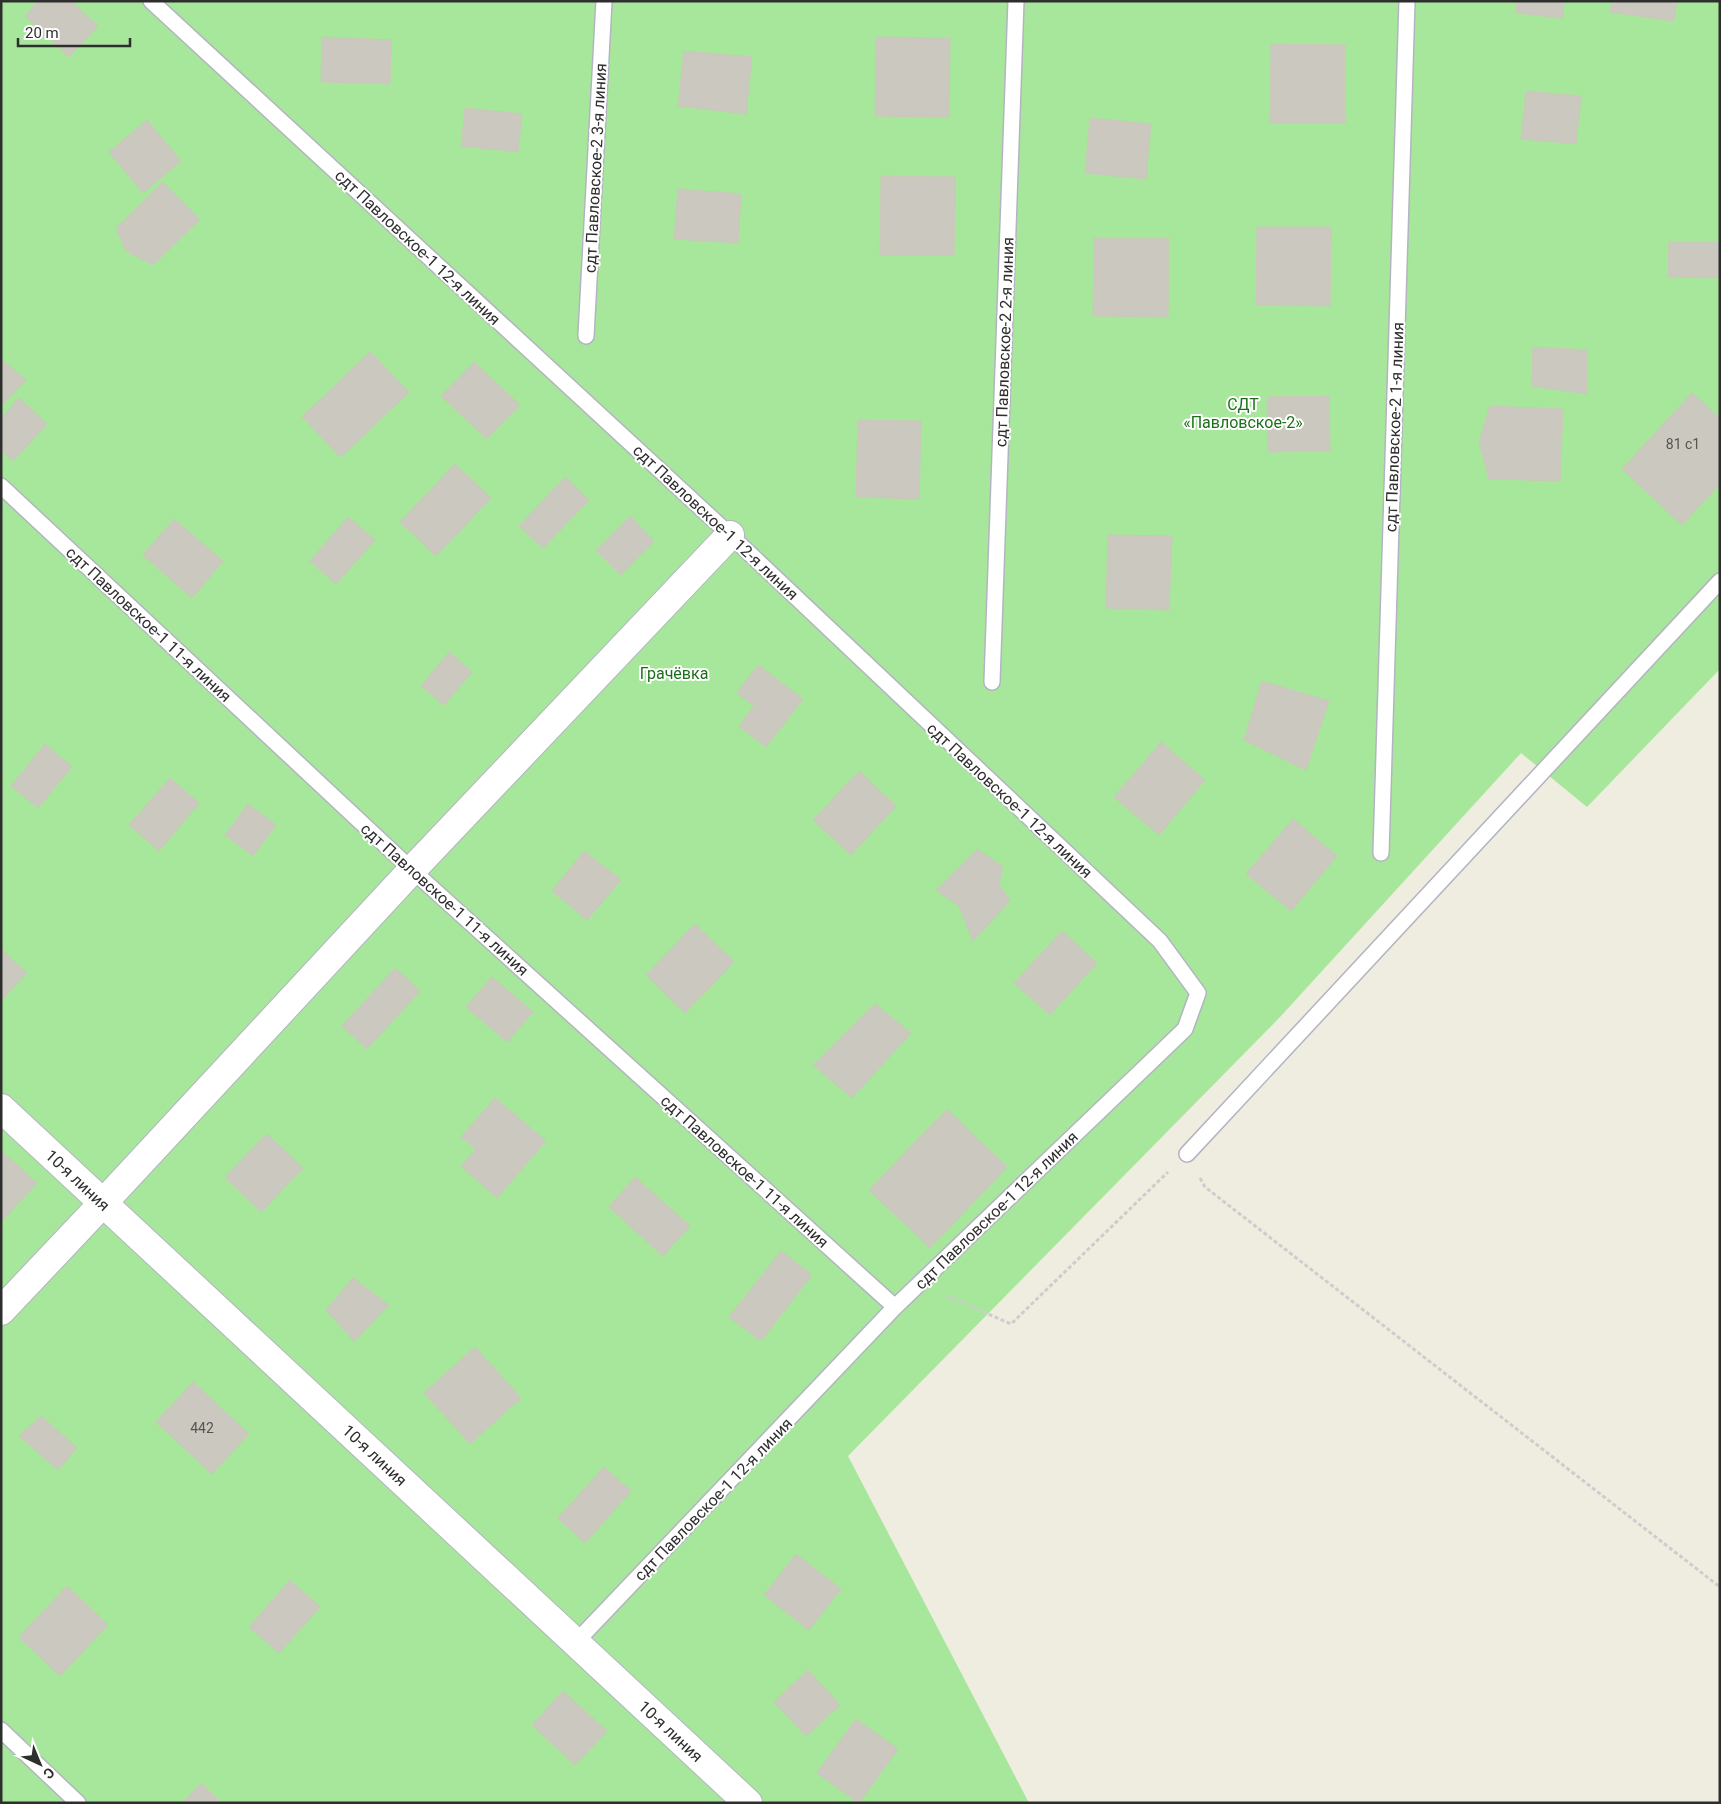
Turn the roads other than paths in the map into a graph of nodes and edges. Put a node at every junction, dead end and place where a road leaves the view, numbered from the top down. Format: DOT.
graph roads {
  1 [pos="151,1"];
  2 [pos="604,1"];
  3 [pos="1016,1"];
  4 [pos="1407,1"];
  5 [pos="586,336"];
  6 [pos="1,486"];
  7 [pos="730,535"];
  8 [pos="1720,581"];
  9 [pos="992,682"];
  10 [pos="1381,853"];
  11 [pos="412,870"];
  12 [pos="1,1108"];
  13 [pos="1187,1154"];
  14 [pos="103,1204"];
  15 [pos="895,1307"];
  16 [pos="1,1311"];
  17 [pos="576,1642"];
  18 [pos="1,1730"];
  19 [pos="78,1803"];
  20 [pos="748,1803"];
  1 -- 7 [label="lane, сдт Павловское-1 12-я линия"];
  2 -- 5 [label="lane, сдт Павловское-2 3-я линия"];
  3 -- 9 [label="lane, сдт Павловское-2 2-я линия"];
  4 -- 10 [label="lane, сдт Павловское-2 1-я линия"];
  6 -- 11 [label="lane, сдт Павловское-1 11-я линия"];
  7 -- 11 [label="street"];
  7 -- 15 [label="lane, сдт Павловское-1 12-я линия"];
  8 -- 13 [label="lane"];
  11 -- 14 [label="street"];
  11 -- 15 [label="lane, сдт Павловское-1 11-я линия"];
  12 -- 14 [label="street, 10-я линия"];
  14 -- 16 [label="street"];
  14 -- 17 [label="street, 10-я линия"];
  15 -- 17 [label="lane, сдт Павловское-1 12-я линия"];
  17 -- 20 [label="street, 10-я линия"];
  18 -- 19 [label="lane"];
}
